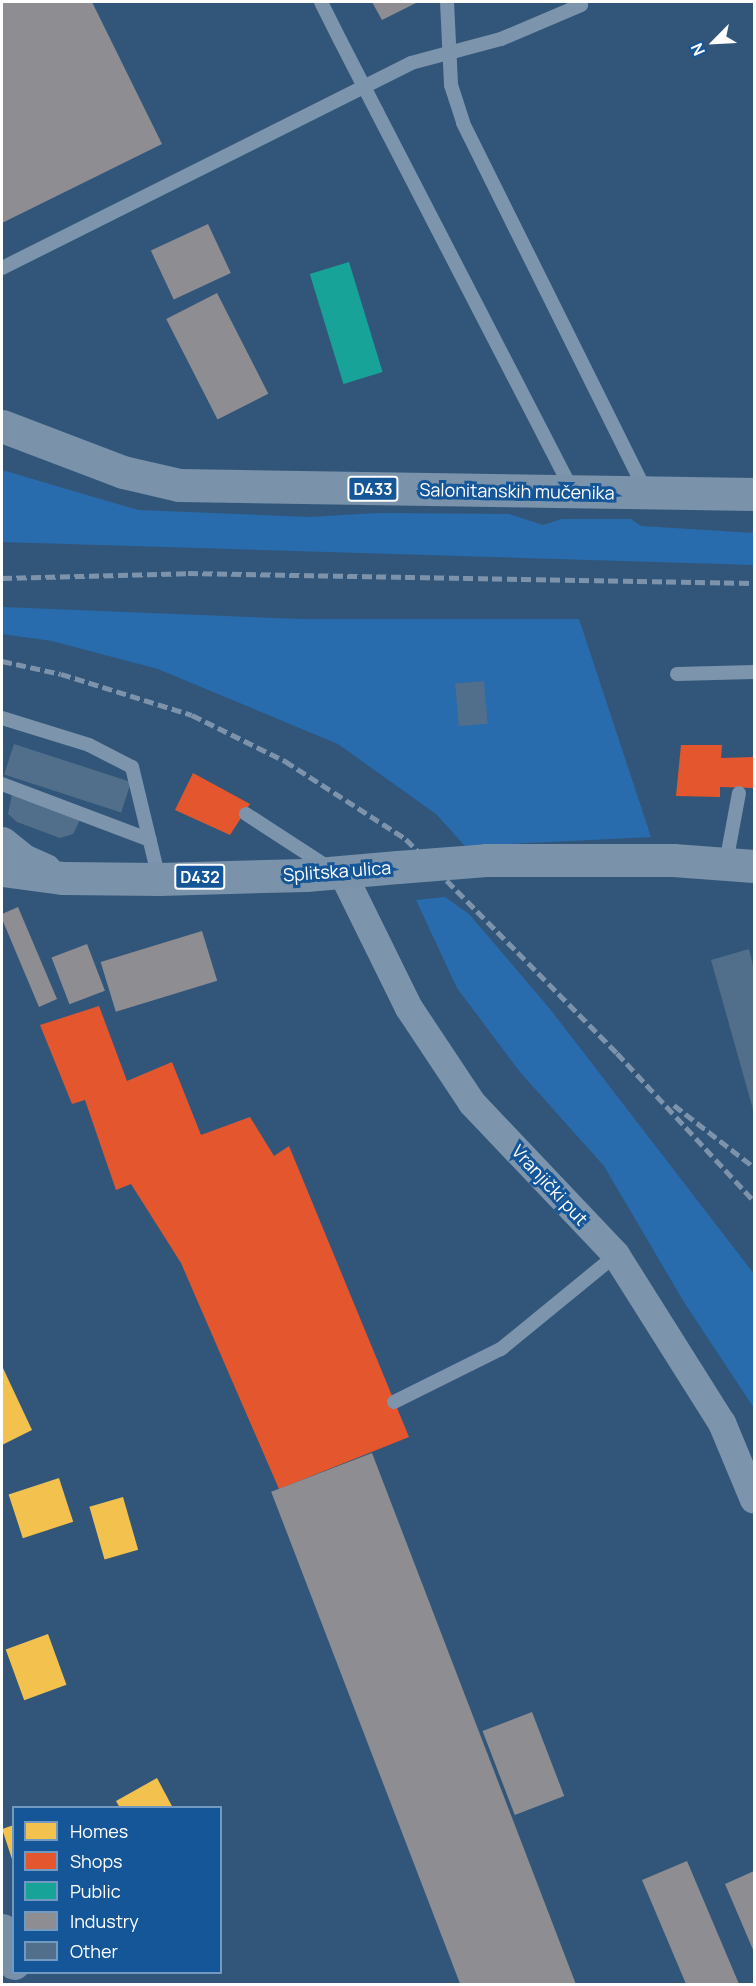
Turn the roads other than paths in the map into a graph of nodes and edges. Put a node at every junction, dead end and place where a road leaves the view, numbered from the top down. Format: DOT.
graph roads {
  1 [pos="321,2"];
  2 [pos="447,2"];
  3 [pos="581,5"];
  4 [pos="447,51"];
  5 [pos="2,268"];
  6 [pos="2,426"];
  7 [pos="574,493"];
  8 [pos="647,493"];
  9 [pos="754,494"];
  10 [pos="754,672"];
  11 [pos="677,674"];
  12 [pos="2,718"];
  13 [pos="2,784"];
  14 [pos="739,793"];
  15 [pos="246,814"];
  16 [pos="150,840"];
  17 [pos="2,843"];
  18 [pos="740,865"];
  19 [pos="2,870"];
  20 [pos="339,872"];
  21 [pos="63,878"];
  22 [pos="159,879"];
  23 [pos="616,1255"];
  24 [pos="394,1402"];
  25 [pos="754,1500"];
  26 [pos="2,1930"];
  27 [pos="12,1958"];
  1 -- 7 [label="lane, bridge"];
  2 -- 4 [label="lane"];
  3 -- 4 [label="lane"];
  4 -- 5 [label="lane"];
  4 -- 8 [label="lane"];
  6 -- 7 [label="main road, Salonitanskih mučenika / D433"];
  7 -- 8 [label="main road, Salonitanskih mučenika / D433"];
  8 -- 9 [label="main road, Salonitanskih mučenika / D433"];
  10 -- 11 [label="lane"];
  12 -- 16 [label="lane"];
  13 -- 16 [label="lane"];
  14 -- 18 [label="lane"];
  15 -- 20 [label="lane"];
  16 -- 22 [label="lane"];
  17 -- 21 [label="main road"];
  18 -- 20 [label="main road, Splitska ulica / D432, bridge"];
  19 -- 21 [label="main road, Splitska ulica / D432"];
  20 -- 22 [label="main road, Splitska ulica / D432"];
  20 -- 23 [label="street, Vranjički put"];
  21 -- 22 [label="main road, Splitska ulica / D432"];
  23 -- 24 [label="lane"];
  23 -- 25 [label="street, Vranjički put"];
  26 -- 27 [label="main road"];
}
